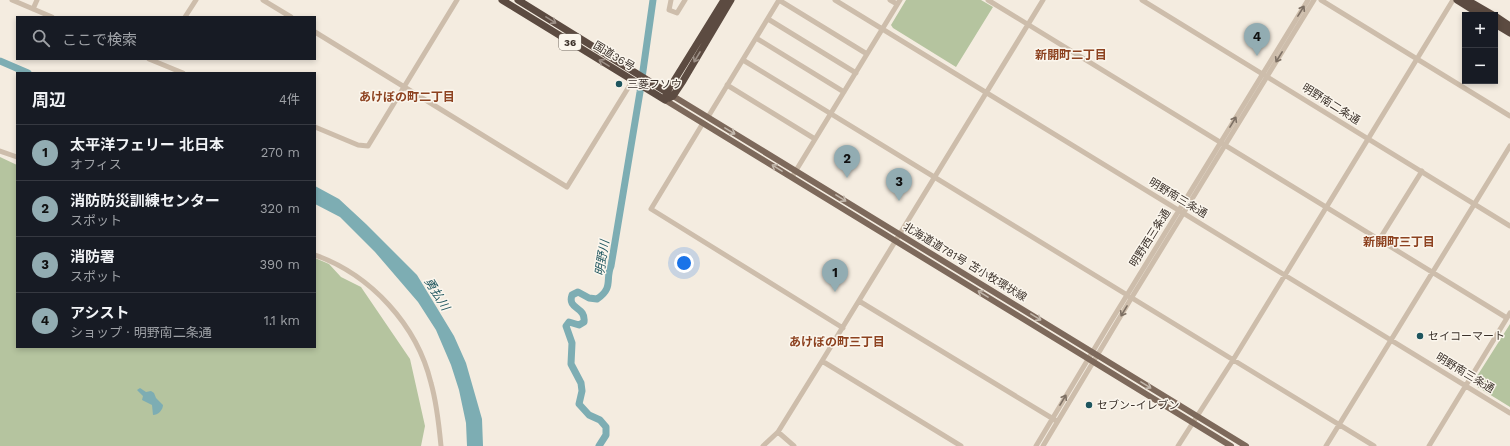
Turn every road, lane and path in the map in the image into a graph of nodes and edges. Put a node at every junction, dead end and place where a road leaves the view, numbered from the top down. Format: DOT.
graph roads {
  1 [pos="12,0"];
  2 [pos="37,0"];
  3 [pos="196,0"];
  4 [pos="263,0"];
  5 [pos="457,0"];
  6 [pos="502,0"];
  7 [pos="518,0"];
  8 [pos="671,0"];
  9 [pos="685,0"];
  10 [pos="724,0"];
  11 [pos="731,0"];
  12 [pos="779,0"];
  13 [pos="836,0"];
  14 [pos="890,0"];
  15 [pos="988,0"];
  16 [pos="1043,0"];
  17 [pos="1142,0"];
  18 [pos="1308,0"];
  19 [pos="1314,0"];
  20 [pos="1321,0"];
  21 [pos="1453,0"];
  22 [pos="1456,0"];
  23 [pos="1468,0"];
  24 [pos="898,2"];
  25 [pos="33,9"];
  26 [pos="1476,12"];
  27 [pos="1488,12"];
  28 [pos="50,16"];
  29 [pos="186,16"];
  30 [pos="289,16"];
  31 [pos="1498,18"];
  32 [pos="768,19"];
  33 [pos="1028,25"];
  34 [pos="1498,26"];
  35 [pos="1510,26"];
  36 [pos="882,29"];
  37 [pos="316,33"];
  38 [pos="1510,33"];
  39 [pos="756,38"];
  40 [pos="867,54"];
  41 [pos="1417,58"];
  42 [pos="743,60"];
  43 [pos="159,61"];
  44 [pos="181,72"];
  45 [pos="856,73"];
  46 [pos="1265,75"];
  47 [pos="635,82"];
  48 [pos="727,85"];
  49 [pos="404,87"];
  50 [pos="844,92"];
  51 [pos="988,93"];
  52 [pos="670,94"];
  53 [pos="665,100"];
  54 [pos="830,114"];
  55 [pos="1510,116"];
  56 [pos="708,117"];
  57 [pos="703,124"];
  58 [pos="316,127"];
  59 [pos="815,139"];
  60 [pos="1368,139"];
  61 [pos="1223,144"];
  62 [pos="1510,146"];
  63 [pos="0,151"];
  64 [pos="16,157"];
  65 [pos="796,170"];
  66 [pos="1422,171"];
  67 [pos="792,177"];
  68 [pos="934,178"];
  69 [pos="1475,204"];
  70 [pos="1326,207"];
  71 [pos="1181,212"];
  72 [pos="1510,226"];
  73 [pos="899,234"];
  74 [pos="895,240"];
  75 [pos="1379,240"];
  76 [pos="316,255"];
  77 [pos="1432,273"];
  78 [pos="1285,275"];
  79 [pos="1129,296"];
  80 [pos="859,301"];
  81 [pos="1510,313"];
  82 [pos="1507,318"];
  83 [pos="843,328"];
  84 [pos="1392,340"];
  85 [pos="1095,353"];
  86 [pos="1233,360"];
  87 [pos="822,361"];
  88 [pos="1090,361"];
  89 [pos="1465,385"];
  90 [pos="1510,413"];
  91 [pos="1198,417"];
  92 [pos="1052,419"];
  93 [pos="1058,422"];
  94 [pos="1192,422"];
  95 [pos="1340,425"];
  96 [pos="778,432"];
  97 [pos="440,446"];
  98 [pos="762,446"];
  99 [pos="794,446"];
  100 [pos="961,446"];
  101 [pos="1036,446"];
  102 [pos="1043,446"];
  103 [pos="1178,446"];
  104 [pos="1231,446"];
  105 [pos="1246,446"];
  106 [pos="1326,446"];
  107 [pos="1374,446"];
  108 [pos="1429,446"];
  1 -- 25 [label="street"];
  2 -- 25 [label="street"];
  3 -- 29 [label="street"];
  4 -- 30 [label="street"];
  5 -- 49 [label="street"];
  47 -- 6 [label="highway, 国道36号 / 36, one-way"];
  7 -- 52 [label="highway, 国道36号 / 36, one-way"];
  8 -- 9 [label="street"];
  10 -- 52 [label="highway"];
  11 -- 52 [label="highway, one-way"];
  12 -- 32 [label="street"];
  12 -- 40 [label="street"];
  13 -- 36 [label="street, 明野南三条通"];
  14 -- 24 [label="street"];
  15 -- 33 [label="street"];
  16 -- 33 [label="street"];
  17 -- 46 [label="street, 明野南二条通"];
  46 -- 18 [label="street, 明野西三条通, one-way"];
  19 -- 46 [label="street, 明野西三条通, one-way"];
  20 -- 41 [label="street"];
  21 -- 41 [label="street"];
  22 -- 26 [label="highway"];
  23 -- 27 [label="highway"];
  24 -- 36 [label="street"];
  25 -- 28 [label="street"];
  31 -- 35 [label="highway"];
  32 -- 39 [label="street"];
  32 -- 45 [label="street"];
  33 -- 51 [label="street"];
  33 -- 61 [label="street"];
  34 -- 38 [label="highway"];
  36 -- 40 [label="street"];
  36 -- 51 [label="street, 明野南三条通"];
  37 -- 49 [label="street"];
  39 -- 42 [label="street"];
  39 -- 50 [label="street"];
  40 -- 45 [label="street"];
  41 -- 55 [label="street"];
  41 -- 60 [label="street"];
  42 -- 48 [label="street"];
  42 -- 54 [label="street"];
  43 -- 44 [label="street"];
  45 -- 50 [label="street"];
  46 -- 60 [label="street, 明野南二条通"];
  46 -- 61 [label="street, 明野西三条通"];
  47 -- 49 [label="street"];
  47 -- 53 [label="highway, 国道36号 / 36"];
  48 -- 56 [label="street"];
  48 -- 59 [label="street"];
  49 -- 58 [label="street"];
  50 -- 54 [label="street"];
  51 -- 68 [label="street"];
  51 -- 71 [label="street, 明野南三条通"];
  52 -- 53 [label="highway"];
  52 -- 56 [label="main road, 北海道道781号 苫小牧環状線"];
  53 -- 57 [label="main road, 北海道道781号 苫小牧環状線"];
  54 -- 59 [label="street"];
  54 -- 68 [label="street"];
  56 -- 65 [label="main road, 北海道道781号 苫小牧環状線, one-way"];
  67 -- 57 [label="main road, 北海道道781号 苫小牧環状線, one-way"];
  57 -- 83 [label="street"];
  59 -- 65 [label="street"];
  60 -- 66 [label="street, 明野南二条通"];
  60 -- 70 [label="street"];
  61 -- 70 [label="street"];
  61 -- 71 [label="street, 明野西三条通"];
  62 -- 69 [label="street"];
  63 -- 64 [label="street"];
  65 -- 67 [label="street"];
  65 -- 73 [label="main road, 北海道道781号 苫小牧環状線, one-way"];
  66 -- 69 [label="street, 明野南二条通"];
  66 -- 75 [label="street"];
  67 -- 74 [label="main road, 北海道道781号 苫小牧環状線"];
  68 -- 73 [label="street"];
  68 -- 79 [label="street"];
  69 -- 72 [label="street, 明野南二条通"];
  69 -- 77 [label="street"];
  70 -- 75 [label="street"];
  70 -- 78 [label="street"];
  71 -- 78 [label="street, 明野南三条通"];
  71 -- 79 [label="street, 明野西三条通"];
  73 -- 74 [label="street"];
  73 -- 85 [label="main road, 北海道道781号 苫小牧環状線, one-way"];
  74 -- 80 [label="street"];
  88 -- 74 [label="main road, 北海道道781号 苫小牧環状線, one-way"];
  75 -- 77 [label="street"];
  76 -- 97 [label="street"];
  77 -- 82 [label="street"];
  77 -- 84 [label="street"];
  78 -- 84 [label="street, 明野南三条通"];
  78 -- 86 [label="street"];
  79 -- 85 [label="street, 明野西三条通"];
  79 -- 86 [label="street"];
  80 -- 83 [label="street"];
  80 -- 92 [label="street"];
  81 -- 82 [label="street"];
  82 -- 89 [label="street"];
  83 -- 87 [label="street"];
  84 -- 89 [label="street, 明野南三条通"];
  84 -- 95 [label="street"];
  85 -- 88 [label="street, 明野西三条通"];
  85 -- 91 [label="main road, 北海道道781号 苫小牧環状線, one-way"];
  86 -- 91 [label="street"];
  86 -- 95 [label="street"];
  87 -- 96 [label="street"];
  87 -- 100 [label="street"];
  92 -- 88 [label="street, 明野西三条通, one-way"];
  88 -- 93 [label="street, 明野西三条通"];
  88 -- 94 [label="main road, 北海道道781号 苫小牧環状線"];
  89 -- 90 [label="street, 明野南三条通"];
  89 -- 108 [label="street"];
  91 -- 94 [label="street"];
  91 -- 105 [label="main road, 北海道道781号 苫小牧環状線"];
  92 -- 93 [label="street"];
  92 -- 101 [label="street, 明野西三条通"];
  93 -- 102 [label="street, 明野西三条通"];
  94 -- 103 [label="street"];
  94 -- 104 [label="main road, 北海道道781号 苫小牧環状線"];
  95 -- 106 [label="street"];
  95 -- 107 [label="street"];
  96 -- 98 [label="street"];
  96 -- 99 [label="street"];
}
